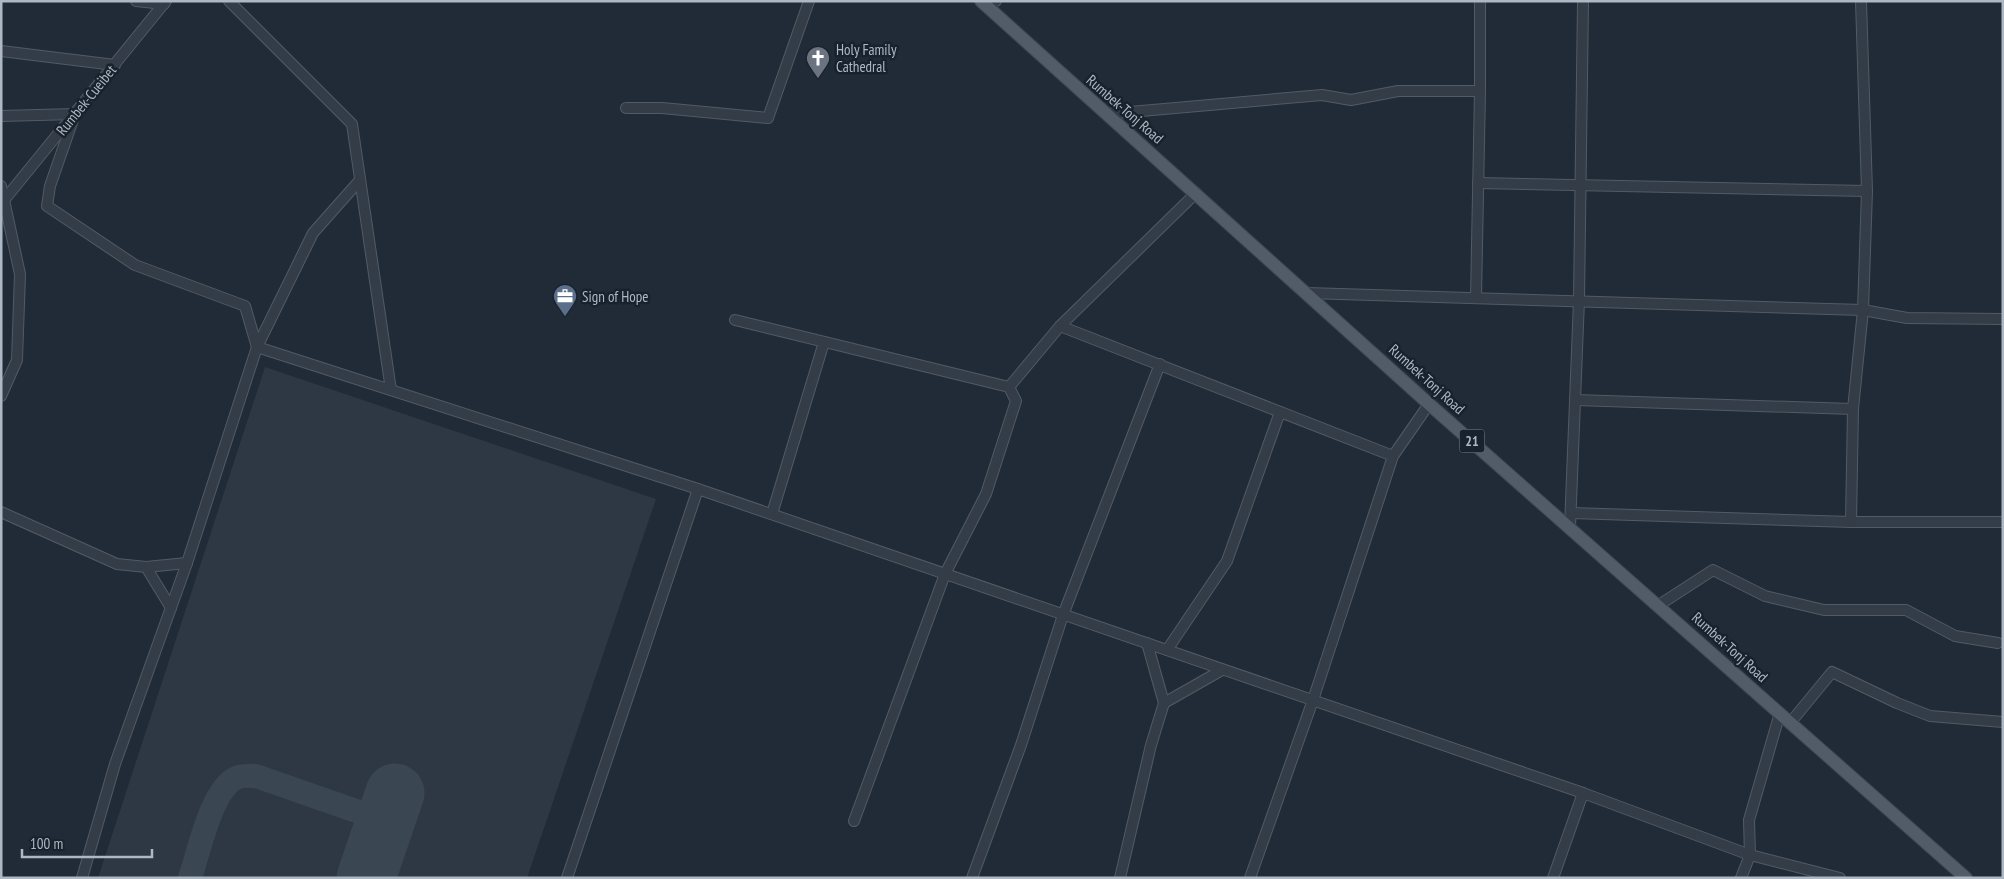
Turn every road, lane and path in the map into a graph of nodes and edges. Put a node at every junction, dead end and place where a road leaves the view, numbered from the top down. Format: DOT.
graph roads {
  1 [pos="136,1"];
  2 [pos="228,1"];
  3 [pos="810,1"];
  4 [pos="1480,1"];
  5 [pos="1583,1"];
  6 [pos="1861,1"];
  7 [pos="988,2"];
  8 [pos="165,3"];
  9 [pos="1,51"];
  10 [pos="115,65"];
  11 [pos="1480,91"];
  12 [pos="626,108"];
  13 [pos="75,114"];
  14 [pos="1106,114"];
  15 [pos="1,116"];
  16 [pos="360,180"];
  17 [pos="1478,183"];
  18 [pos="1580,184"];
  19 [pos="1,186"];
  20 [pos="1867,190"];
  21 [pos="1196,194"];
  22 [pos="5,199"];
  23 [pos="1307,293"];
  24 [pos="1476,298"];
  25 [pos="1579,300"];
  26 [pos="1862,310"];
  27 [pos="2003,319"];
  28 [pos="735,320"];
  29 [pos="1060,326"];
  30 [pos="824,342"];
  31 [pos="257,347"];
  32 [pos="1160,364"];
  33 [pos="1008,387"];
  34 [pos="391,390"];
  35 [pos="1,396"];
  36 [pos="1575,400"];
  37 [pos="1429,404"];
  38 [pos="1853,409"];
  39 [pos="1280,412"];
  40 [pos="1393,456"];
  41 [pos="698,489"];
  42 [pos="1,512"];
  43 [pos="1571,512"];
  44 [pos="772,514"];
  45 [pos="1851,522"];
  46 [pos="2003,522"];
  47 [pos="1570,527"];
  48 [pos="187,563"];
  49 [pos="146,567"];
  50 [pos="945,574"];
  51 [pos="1658,606"];
  52 [pos="171,608"];
  53 [pos="1063,615"];
  54 [pos="1147,643"];
  55 [pos="1998,643"];
  56 [pos="1167,650"];
  57 [pos="1222,670"];
  58 [pos="1313,700"];
  59 [pos="1164,703"];
  60 [pos="1780,714"];
  61 [pos="2003,722"];
  62 [pos="1790,723"];
  63 [pos="1583,793"];
  64 [pos="854,821"];
  65 [pos="1750,855"];
  66 [pos="82,878"];
  67 [pos="567,878"];
  68 [pos="972,878"];
  69 [pos="1120,878"];
  70 [pos="1250,878"];
  71 [pos="1553,878"];
  72 [pos="1741,878"];
  73 [pos="1840,878"];
  74 [pos="1966,878"];
  1 -- 8 [label="street"];
  2 -- 16 [label="street"];
  3 -- 12 [label="street"];
  4 -- 11 [label="street"];
  5 -- 18 [label="street"];
  6 -- 20 [label="street"];
  7 -- 14 [label="main road, Rumbek-Tonj Road / 21"];
  8 -- 10 [label="street, Rumbek-Cueibet"];
  9 -- 10 [label="street"];
  10 -- 13 [label="street, Rumbek-Cueibet"];
  11 -- 14 [label="street"];
  11 -- 17 [label="street"];
  13 -- 15 [label="street"];
  13 -- 22 [label="street, Rumbek-Cueibet"];
  13 -- 31 [label="street"];
  14 -- 21 [label="main road, Rumbek-Tonj Road / 21"];
  16 -- 31 [label="street"];
  16 -- 34 [label="street"];
  17 -- 18 [label="street"];
  17 -- 24 [label="street"];
  18 -- 20 [label="street"];
  18 -- 25 [label="street"];
  19 -- 22 [label="street"];
  20 -- 26 [label="street"];
  21 -- 23 [label="main road, Rumbek-Tonj Road / 21"];
  21 -- 29 [label="street"];
  22 -- 35 [label="street"];
  23 -- 24 [label="street"];
  23 -- 37 [label="main road, Rumbek-Tonj Road / 21"];
  24 -- 25 [label="street"];
  25 -- 26 [label="street"];
  25 -- 36 [label="street"];
  26 -- 27 [label="street"];
  26 -- 38 [label="street"];
  28 -- 30 [label="street"];
  29 -- 32 [label="street"];
  29 -- 33 [label="street"];
  30 -- 33 [label="street"];
  30 -- 44 [label="street"];
  31 -- 34 [label="street"];
  31 -- 48 [label="street"];
  32 -- 39 [label="street"];
  32 -- 53 [label="street"];
  33 -- 50 [label="street"];
  34 -- 41 [label="street"];
  36 -- 38 [label="street"];
  36 -- 43 [label="street"];
  37 -- 40 [label="street"];
  37 -- 47 [label="main road, Rumbek-Tonj Road / 21"];
  38 -- 45 [label="street"];
  39 -- 40 [label="street"];
  39 -- 56 [label="street"];
  40 -- 58 [label="street"];
  41 -- 44 [label="street"];
  41 -- 67 [label="street"];
  42 -- 49 [label="street"];
  43 -- 45 [label="street"];
  43 -- 47 [label="street"];
  44 -- 50 [label="street"];
  45 -- 46 [label="street"];
  47 -- 51 [label="main road, Rumbek-Tonj Road / 21"];
  48 -- 49 [label="street"];
  48 -- 52 [label="street"];
  49 -- 52 [label="street"];
  50 -- 53 [label="street"];
  50 -- 64 [label="street"];
  51 -- 55 [label="street"];
  51 -- 60 [label="main road, Rumbek-Tonj Road / 21"];
  52 -- 66 [label="street"];
  53 -- 54 [label="street"];
  53 -- 68 [label="street"];
  54 -- 56 [label="street"];
  54 -- 59 [label="street"];
  56 -- 57 [label="street"];
  57 -- 58 [label="street"];
  57 -- 59 [label="street"];
  58 -- 63 [label="street"];
  58 -- 70 [label="street"];
  59 -- 69 [label="street"];
  60 -- 62 [label="main road, Rumbek-Tonj Road / 21"];
  60 -- 65 [label="street"];
  61 -- 62 [label="street"];
  62 -- 74 [label="main road, Rumbek-Tonj Road / 21"];
  63 -- 65 [label="street"];
  63 -- 71 [label="street"];
  65 -- 72 [label="street"];
  65 -- 73 [label="street"];
}
